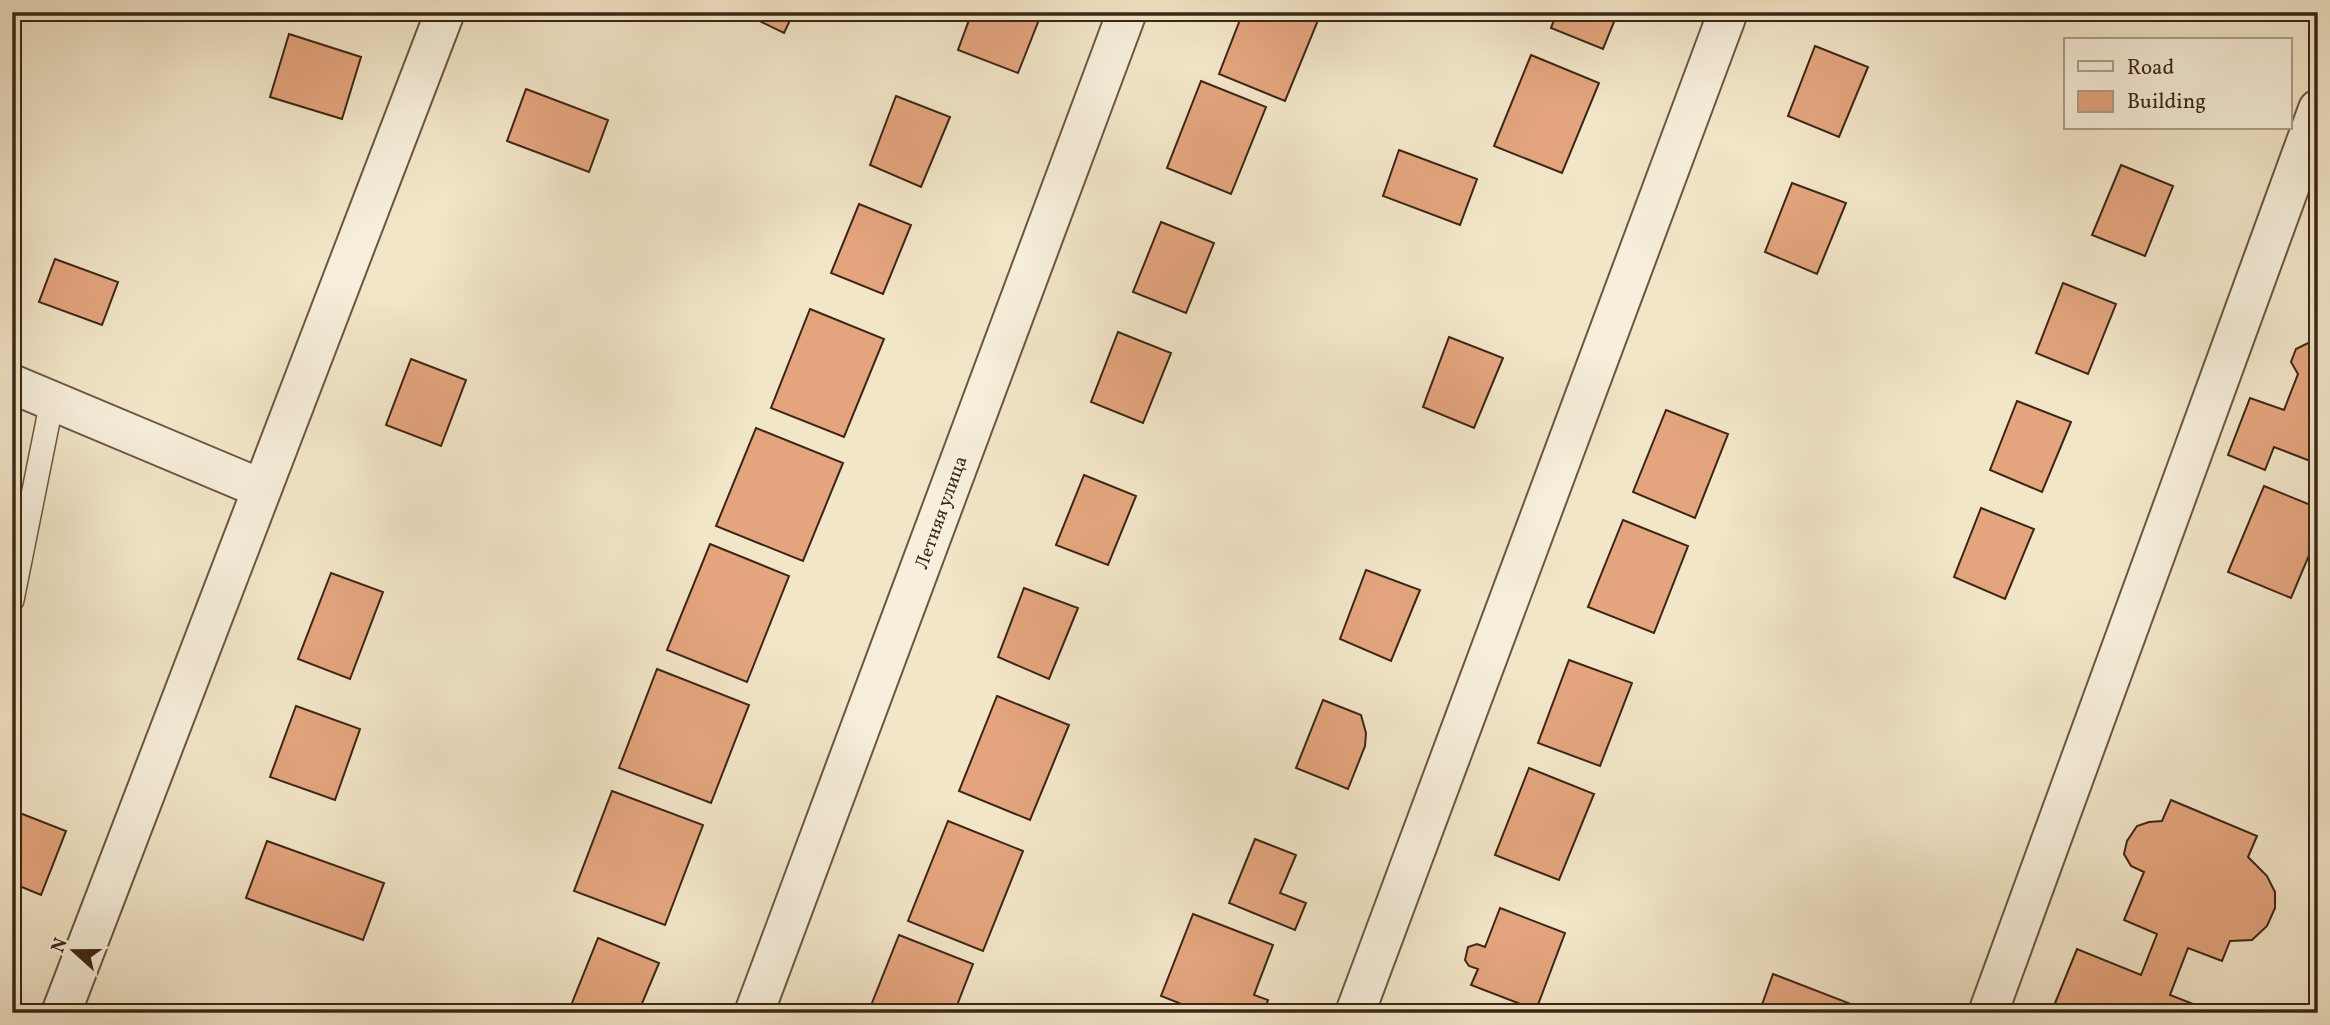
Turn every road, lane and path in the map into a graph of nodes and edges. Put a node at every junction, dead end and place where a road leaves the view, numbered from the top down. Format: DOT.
graph roads {
  1 [pos="445,12"];
  2 [pos="1127,12"];
  3 [pos="1728,12"];
  4 [pos="2318,109"];
  5 [pos="12,384"];
  6 [pos="52,401"];
  7 [pos="262,489"];
  8 [pos="12,600"];
  9 [pos="61,1013"];
  10 [pos="754,1013"];
  11 [pos="1355,1013"];
  12 [pos="1988,1013"];
  1 -- 7 [label="street"];
  2 -- 10 [label="street, Летняя улица"];
  3 -- 11 [label="street"];
  4 -- 12 [label="street"];
  5 -- 6 [label="street"];
  6 -- 7 [label="street"];
  6 -- 8 [label="lane"];
  7 -- 9 [label="street"];
}
